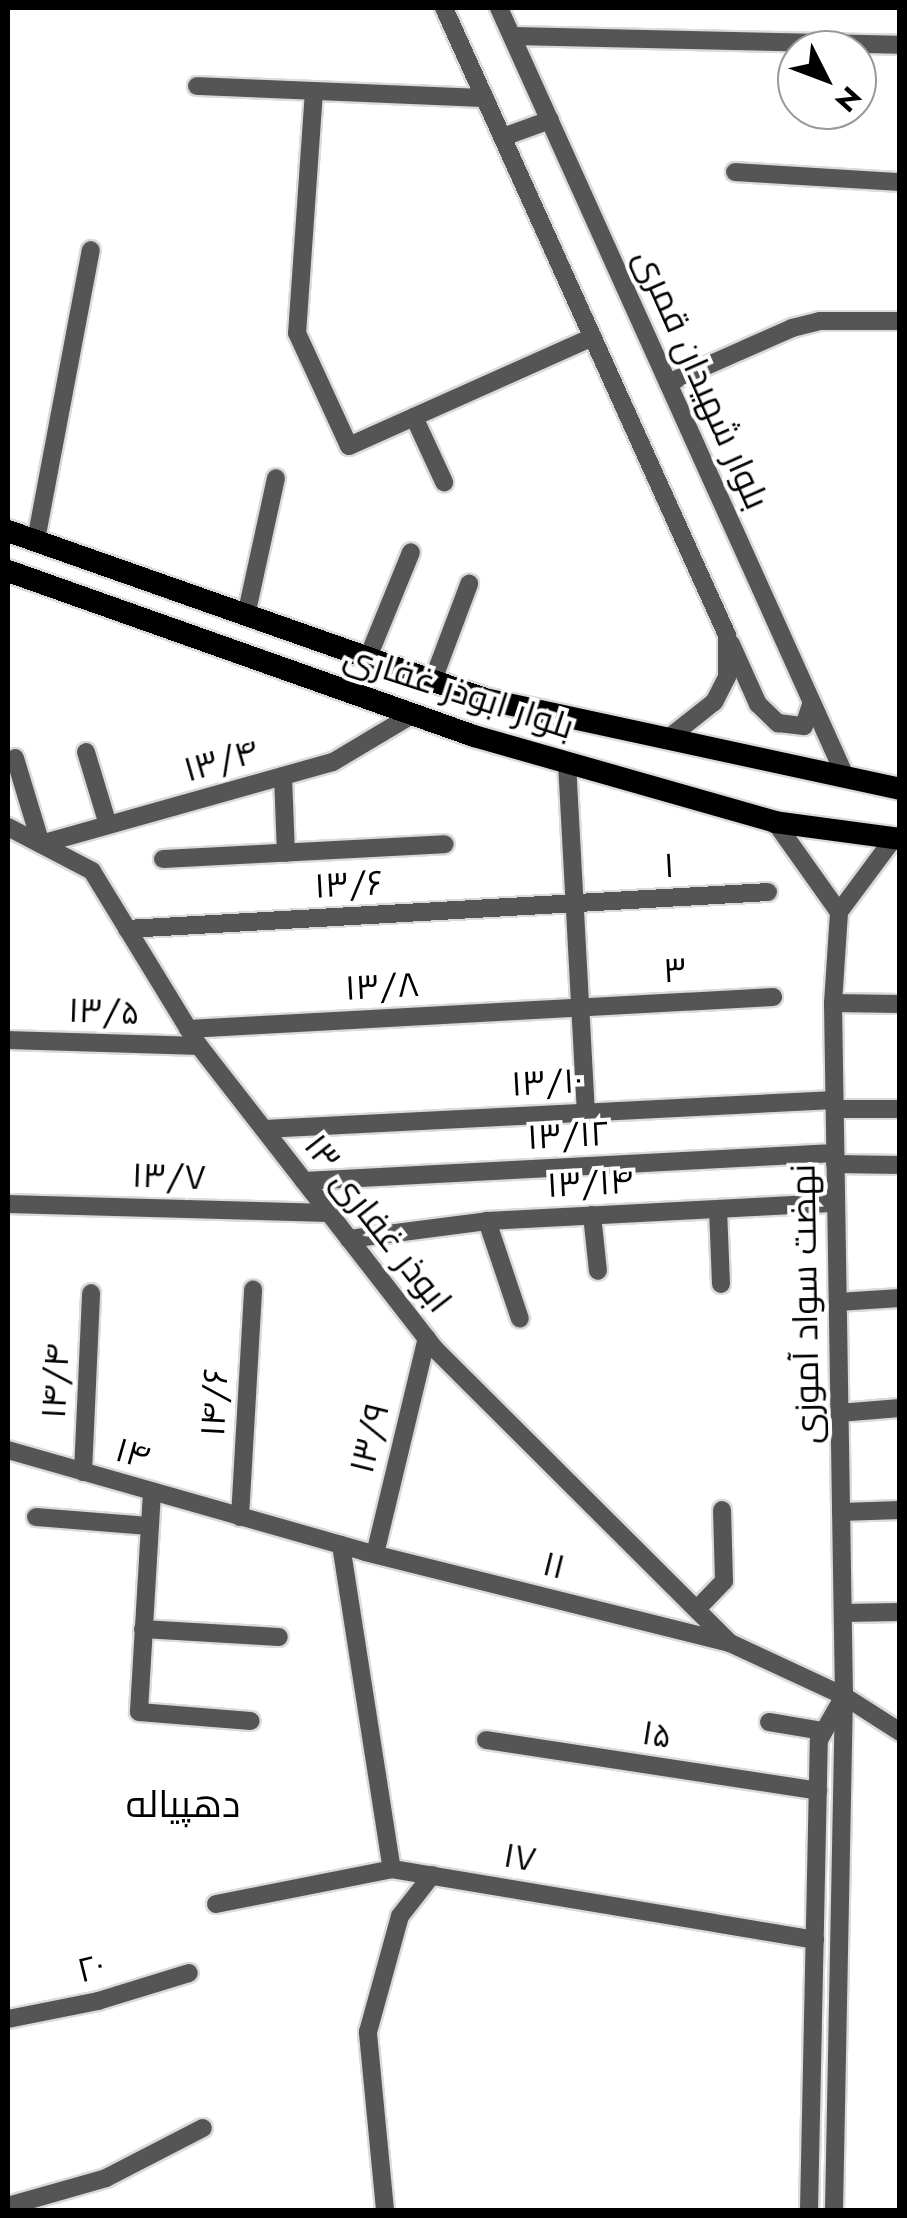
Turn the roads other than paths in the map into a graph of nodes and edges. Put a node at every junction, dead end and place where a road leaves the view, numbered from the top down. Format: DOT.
graph roads {
  1 [pos="444,8"];
  2 [pos="499,8"];
  3 [pos="512,36"];
  4 [pos="900,45"];
  5 [pos="197,86"];
  6 [pos="314,91"];
  7 [pos="485,98"];
  8 [pos="550,120"];
  9 [pos="503,138"];
  10 [pos="736,172"];
  11 [pos="900,182"];
  12 [pos="91,250"];
  13 [pos="900,321"];
  14 [pos="593,337"];
  15 [pos="668,383"];
  16 [pos="414,417"];
  17 [pos="276,478"];
  18 [pos="444,482"];
  19 [pos="8,531"];
  20 [pos="36,540"];
  21 [pos="411,552"];
  22 [pos="10,574"];
  23 [pos="469,584"];
  24 [pos="247,611"];
  25 [pos="727,635"];
  26 [pos="369,655"];
  27 [pos="433,680"];
  28 [pos="812,702"];
  29 [pos="410,716"];
  30 [pos="666,740"];
  31 [pos="86,752"];
  32 [pos="15,758"];
  33 [pos="566,762"];
  34 [pos="283,776"];
  35 [pos="846,778"];
  36 [pos="900,789"];
  37 [pos="774,822"];
  38 [pos="108,825"];
  39 [pos="8,827"];
  40 [pos="897,839"];
  41 [pos="40,844"];
  42 [pos="445,844"];
  43 [pos="286,852"];
  44 [pos="164,859"];
  45 [pos="768,892"];
  46 [pos="574,903"];
  47 [pos="839,912"];
  48 [pos="128,929"];
  49 [pos="773,997"];
  50 [pos="833,1003"];
  51 [pos="900,1004"];
  52 [pos="580,1008"];
  53 [pos="188,1029"];
  54 [pos="8,1040"];
  55 [pos="199,1046"];
  56 [pos="834,1104"];
  57 [pos="900,1109"];
  58 [pos="586,1113"];
  59 [pos="264,1129"];
  60 [pos="835,1159"];
  61 [pos="900,1165"];
  62 [pos="304,1181"];
  63 [pos="836,1203"];
  64 [pos="8,1204"];
  65 [pos="718,1209"];
  66 [pos="329,1213"];
  67 [pos="592,1215"];
  68 [pos="487,1221"];
  69 [pos="349,1238"];
  70 [pos="598,1271"];
  71 [pos="721,1284"];
  72 [pos="253,1290"];
  73 [pos="92,1292"];
  74 [pos="900,1298"];
  75 [pos="838,1302"];
  76 [pos="520,1319"];
  77 [pos="427,1338"];
  78 [pos="900,1408"];
  79 [pos="840,1412"];
  80 [pos="8,1450"];
  81 [pos="83,1472"];
  82 [pos="152,1492"];
  83 [pos="722,1510"];
  84 [pos="900,1510"];
  85 [pos="841,1512"];
  86 [pos="36,1516"];
  87 [pos="240,1518"];
  88 [pos="149,1526"];
  89 [pos="341,1545"];
  90 [pos="374,1554"];
  91 [pos="697,1609"];
  92 [pos="900,1612"];
  93 [pos="843,1613"];
  94 [pos="142,1629"];
  95 [pos="279,1637"];
  96 [pos="730,1643"];
  97 [pos="844,1696"];
  98 [pos="251,1721"];
  99 [pos="769,1722"];
  100 [pos="824,1731"];
  101 [pos="900,1732"];
  102 [pos="486,1740"];
  103 [pos="818,1791"];
  104 [pos="392,1869"];
  105 [pos="432,1875"];
  106 [pos="216,1904"];
  107 [pos="815,1940"];
  108 [pos="189,1973"];
  109 [pos="8,2019"];
  110 [pos="203,2128"];
  111 [pos="31,2205"];
  112 [pos="8,2206"];
  113 [pos="385,2210"];
  114 [pos="809,2210"];
  115 [pos="834,2210"];
  1 -- 7 [label="street"];
  2 -- 3 [label="street, بلوار شهیدان قمری"];
  3 -- 4 [label="street"];
  3 -- 8 [label="street, بلوار شهیدان قمری"];
  5 -- 6 [label="street"];
  6 -- 7 [label="street"];
  6 -- 16 [label="street"];
  7 -- 9 [label="street"];
  8 -- 9 [label="street"];
  8 -- 15 [label="street, بلوار شهیدان قمری"];
  9 -- 14 [label="street"];
  10 -- 11 [label="street"];
  12 -- 20 [label="street"];
  13 -- 15 [label="street"];
  14 -- 16 [label="street"];
  14 -- 25 [label="street"];
  15 -- 28 [label="street, بلوار شهیدان قمری"];
  16 -- 18 [label="street"];
  17 -- 24 [label="street"];
  19 -- 20 [label="main road, بلوار ابوذر غفاری"];
  20 -- 24 [label="main road, بلوار ابوذر غفاری"];
  21 -- 26 [label="street"];
  22 -- 29 [label="main road, بلوار ابوذر غفاری"];
  23 -- 27 [label="street"];
  24 -- 26 [label="main road, بلوار ابوذر غفاری"];
  25 -- 28 [label="street"];
  25 -- 30 [label="street"];
  26 -- 27 [label="main road, بلوار ابوذر غفاری"];
  27 -- 30 [label="main road, بلوار ابوذر غفاری"];
  28 -- 35 [label="street, بلوار شهیدان قمری"];
  29 -- 33 [label="main road, بلوار ابوذر غفاری"];
  29 -- 34 [label="street, ۱۳/۴"];
  30 -- 35 [label="main road, بلوار ابوذر غفاری"];
  31 -- 38 [label="street"];
  32 -- 41 [label="street"];
  33 -- 37 [label="main road, بلوار ابوذر غفاری"];
  33 -- 46 [label="street"];
  34 -- 38 [label="street, ۱۳/۴"];
  34 -- 43 [label="street"];
  35 -- 36 [label="main road, بلوار ابوذر غفاری"];
  37 -- 40 [label="main road, بلوار ابوذر غفاری"];
  37 -- 47 [label="street"];
  38 -- 41 [label="street, ۱۳/۴"];
  39 -- 41 [label="street, ۱۳ ابوذر غفاری"];
  40 -- 47 [label="street"];
  41 -- 48 [label="street, ۱۳ ابوذر غفاری"];
  42 -- 43 [label="street"];
  43 -- 44 [label="street"];
  45 -- 46 [label="street, ۱"];
  46 -- 48 [label="street, ۱۳/۶"];
  46 -- 52 [label="street"];
  47 -- 50 [label="street, نهضت سواد آموزی"];
  48 -- 53 [label="street, ۱۳ ابوذر غفاری"];
  49 -- 52 [label="street, ۳"];
  50 -- 51 [label="street"];
  50 -- 56 [label="street, نهضت سواد آموزی"];
  52 -- 53 [label="street, ۱۳/۸"];
  52 -- 58 [label="street"];
  53 -- 55 [label="street, ۱۳ ابوذر غفاری"];
  54 -- 55 [label="street, ۱۳/۵"];
  55 -- 59 [label="street, ۱۳ ابوذر غفاری"];
  56 -- 57 [label="street, ۱۳/۱۰"];
  56 -- 58 [label="street, ۱۳/۱۰"];
  56 -- 60 [label="street, نهضت سواد آموزی"];
  58 -- 59 [label="street, ۱۳/۱۰"];
  59 -- 62 [label="street, ۱۳ ابوذر غفاری"];
  60 -- 61 [label="street, ۱۳/۱۲"];
  60 -- 62 [label="street, ۱۳/۱۲"];
  60 -- 63 [label="street, نهضت سواد آموزی"];
  62 -- 66 [label="street, ۱۳ ابوذر غفاری"];
  63 -- 65 [label="street, ۱۳/۱۴"];
  63 -- 75 [label="street, نهضت سواد آموزی"];
  64 -- 66 [label="street, ۱۳/۷"];
  65 -- 67 [label="street, ۱۳/۱۴"];
  65 -- 71 [label="street"];
  66 -- 69 [label="street, ۱۳ ابوذر غفاری"];
  67 -- 68 [label="street, ۱۳/۱۴"];
  67 -- 70 [label="street"];
  68 -- 69 [label="street, ۱۳/۱۴"];
  68 -- 76 [label="street"];
  69 -- 77 [label="street, ۱۳ ابوذر غفاری"];
  72 -- 87 [label="street, ۱۴/۶"];
  73 -- 81 [label="street, ۱۴/۴"];
  74 -- 75 [label="street"];
  75 -- 79 [label="street, نهضت سواد آموزی"];
  77 -- 90 [label="street, ۱۳/۹"];
  77 -- 91 [label="street, ۱۳ ابوذر غفاری"];
  78 -- 79 [label="street"];
  79 -- 85 [label="street, نهضت سواد آموزی"];
  80 -- 81 [label="street, ۱۴"];
  81 -- 82 [label="street, ۱۴"];
  82 -- 87 [label="street, ۱۴"];
  82 -- 88 [label="street"];
  83 -- 91 [label="street"];
  84 -- 85 [label="street"];
  85 -- 93 [label="street, نهضت سواد آموزی"];
  86 -- 88 [label="street"];
  87 -- 89 [label="street, ۱۱"];
  88 -- 94 [label="street"];
  89 -- 90 [label="street, ۱۱"];
  89 -- 104 [label="street"];
  90 -- 96 [label="street, ۱۱"];
  91 -- 96 [label="street, ۱۳ ابوذر غفاری"];
  92 -- 93 [label="street"];
  93 -- 97 [label="street, نهضت سواد آموزی"];
  94 -- 95 [label="street"];
  94 -- 98 [label="street"];
  96 -- 97 [label="street, ۱۱"];
  97 -- 100 [label="street"];
  97 -- 101 [label="street, ۱۱"];
  97 -- 115 [label="street, نهضت سواد آموزی"];
  99 -- 100 [label="street"];
  100 -- 103 [label="street"];
  102 -- 103 [label="street, ۱۵"];
  103 -- 107 [label="street"];
  104 -- 105 [label="street, ۱۷"];
  104 -- 106 [label="street, ۱۷"];
  105 -- 107 [label="street, ۱۷"];
  105 -- 113 [label="street"];
  107 -- 114 [label="street"];
  108 -- 109 [label="street, ۲۰"];
  110 -- 111 [label="street"];
  111 -- 112 [label="street"];
}
